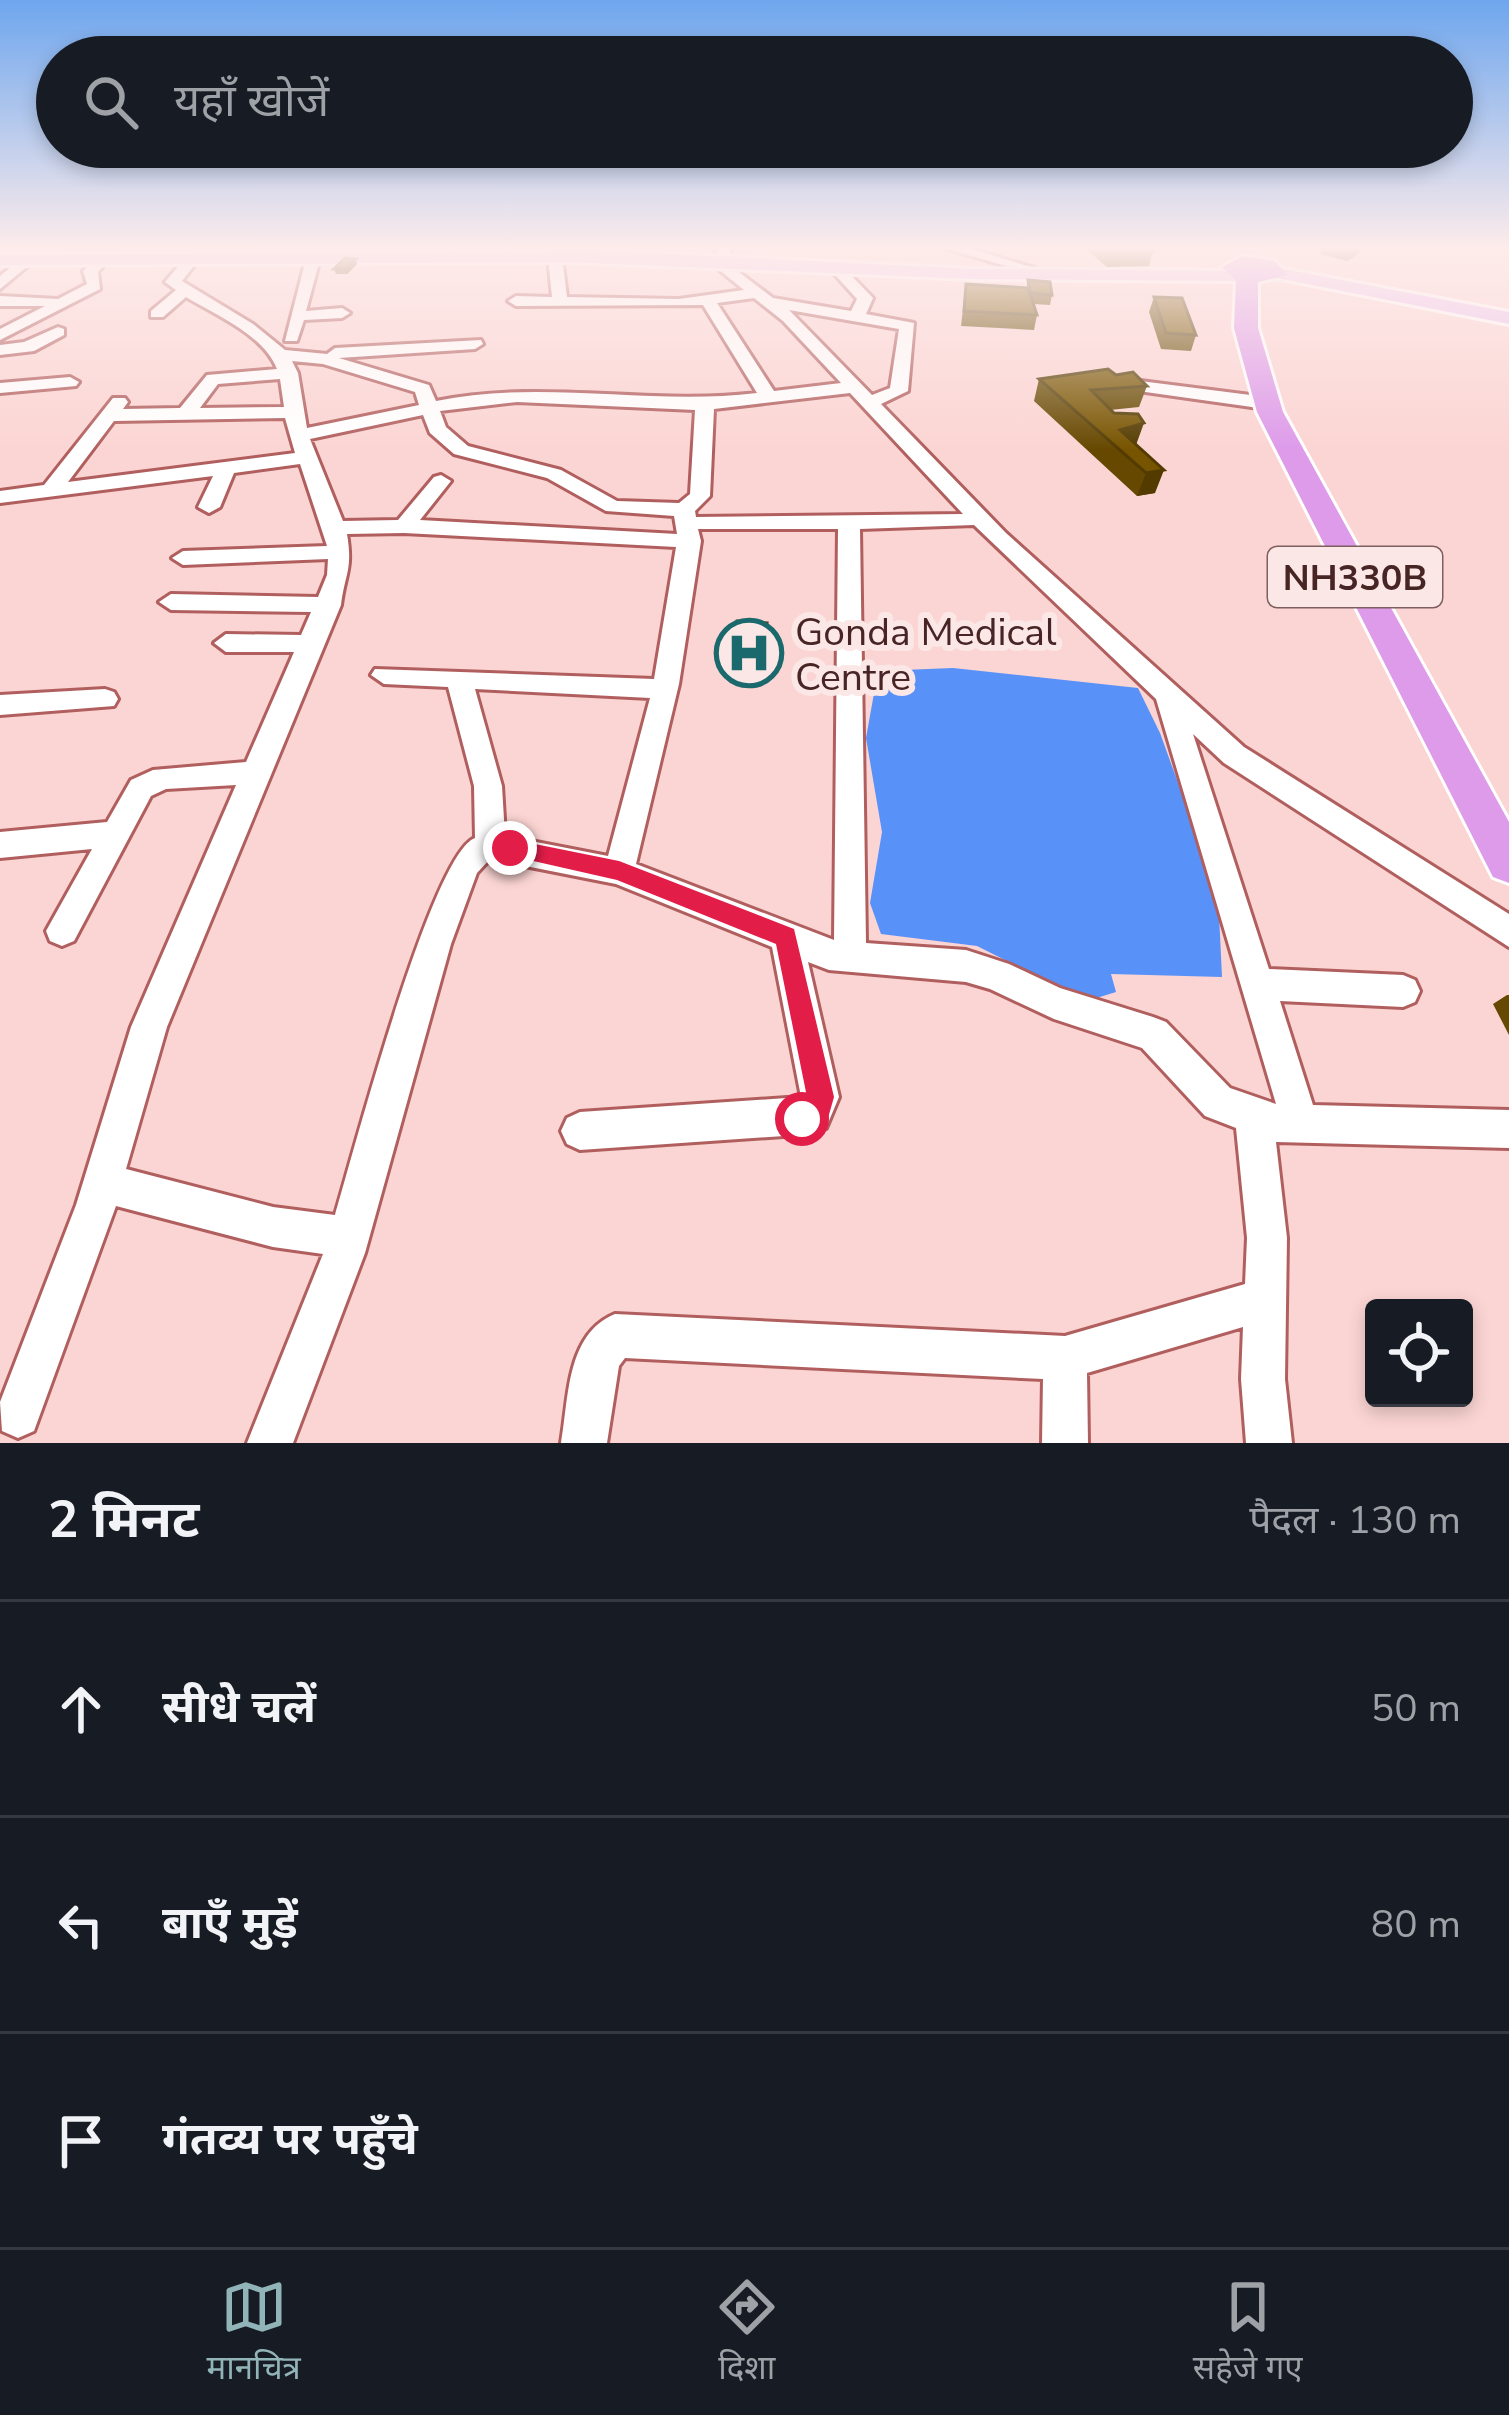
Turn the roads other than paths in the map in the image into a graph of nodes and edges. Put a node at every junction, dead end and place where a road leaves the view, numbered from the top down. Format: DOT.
graph roads {
  1 [pos="36,315"];
  2 [pos="227,315"];
  3 [pos="294,315"];
  4 [pos="338,315"];
  5 [pos="717,315"];
  6 [pos="782,315"];
  7 [pos="854,315"];
  8 [pos="1248,315"];
  9 [pos="1261,315"];
  10 [pos="857,316"];
  11 [pos="248,328"];
  12 [pos="58,332"];
  13 [pos="0,335"];
  14 [pos="475,344"];
  15 [pos="287,346"];
  16 [pos="0,350"];
  17 [pos="1096,380"];
  18 [pos="70,382"];
  19 [pos="0,388"];
  20 [pos="860,395"];
  21 [pos="770,400"];
  22 [pos="1266,403"];
  23 [pos="705,405"];
  24 [pos="430,407"];
  25 [pos="187,412"];
  26 [pos="301,434"];
  27 [pos="226,468"];
  28 [pos="441,481"];
  29 [pos="51,490"];
  30 [pos="1,498"];
  31 [pos="209,507"];
  32 [pos="977,518"];
  33 [pos="689,524"];
  34 [pos="849,524"];
  35 [pos="404,526"];
  36 [pos="339,540"];
  37 [pos="183,558"];
  38 [pos="171,602"];
  39 [pos="329,605"];
  40 [pos="226,643"];
  41 [pos="311,644"];
  42 [pos="384,675"];
  43 [pos="459,678"];
  44 [pos="662,689"];
  45 [pos="1168,696"];
  46 [pos="105,699"];
  47 [pos="0,705"];
  48 [pos="253,773"];
  49 [pos="1509,823"];
  50 [pos="113,834"];
  51 [pos="0,845"];
  52 [pos="490,846"];
  53 [pos="1509,864"];
  54 [pos="619,871"];
  55 [pos="62,931"];
  56 [pos="1509,932"];
  57 [pos="786,937"];
  58 [pos="850,956"];
  59 [pos="1257,985"];
  60 [pos="1402,991"];
  61 [pos="1254,1115"];
  62 [pos="1301,1125"];
  63 [pos="1509,1129"];
  64 [pos="580,1131"];
  65 [pos="103,1183"];
  66 [pos="348,1237"];
  67 [pos="1265,1299"];
  68 [pos="1065,1358"];
  69 [pos="19,1415"];
  70 [pos="270,1443"];
  71 [pos="584,1443"];
  72 [pos="1065,1443"];
  73 [pos="1269,1443"];
  1 -- 13 [label="street"];
  2 -- 11 [label="street"];
  3 -- 15 [label="street"];
  4 -- 15 [label="street"];
  5 -- 21 [label="street"];
  6 -- 20 [label="street"];
  7 -- 10 [label="street"];
  8 -- 22 [label="highway, NH330B"];
  9 -- 49 [label="highway, NH330B"];
  10 -- 20 [label="street"];
  11 -- 15 [label="street"];
  11 -- 15 [label="street"];
  12 -- 16 [label="street"];
  14 -- 15 [label="street"];
  15 -- 24 [label="street"];
  15 -- 25 [label="street"];
  15 -- 26 [label="street"];
  17 -- 22 [label="street"];
  18 -- 19 [label="street"];
  20 -- 21 [label="street"];
  20 -- 32 [label="street"];
  21 -- 23 [label="street"];
  22 -- 53 [label="highway, NH330B"];
  23 -- 24 [label="street"];
  23 -- 33 [label="street"];
  24 -- 26 [label="street"];
  24 -- 33 [label="street"];
  25 -- 26 [label="street"];
  25 -- 29 [label="street"];
  26 -- 27 [label="street"];
  26 -- 36 [label="street"];
  27 -- 29 [label="street"];
  27 -- 31 [label="street"];
  28 -- 35 [label="street"];
  29 -- 30 [label="street"];
  32 -- 34 [label="street"];
  32 -- 45 [label="street"];
  33 -- 34 [label="street"];
  33 -- 35 [label="street"];
  33 -- 44 [label="street"];
  34 -- 58 [label="street"];
  35 -- 36 [label="street"];
  36 -- 37 [label="street"];
  36 -- 39 [label="street"];
  38 -- 39 [label="street"];
  39 -- 41 [label="street"];
  40 -- 41 [label="street"];
  41 -- 48 [label="street"];
  42 -- 43 [label="street"];
  43 -- 44 [label="street"];
  43 -- 52 [label="street"];
  44 -- 54 [label="street"];
  45 -- 56 [label="street"];
  45 -- 59 [label="street"];
  46 -- 47 [label="street"];
  48 -- 50 [label="street"];
  48 -- 65 [label="street"];
  50 -- 51 [label="street"];
  50 -- 55 [label="street"];
  52 -- 54 [label="street"];
  52 -- 66 [label="street"];
  54 -- 57 [label="street"];
  57 -- 58 [label="street"];
  57 -- 64 [label="street"];
  58 -- 61 [label="street"];
  59 -- 60 [label="street"];
  59 -- 62 [label="street"];
  61 -- 62 [label="street"];
  61 -- 67 [label="street"];
  62 -- 63 [label="street"];
  65 -- 66 [label="street"];
  65 -- 69 [label="street"];
  66 -- 70 [label="street"];
  67 -- 68 [label="street"];
  67 -- 73 [label="street"];
  68 -- 71 [label="street"];
  68 -- 72 [label="street"];
}
